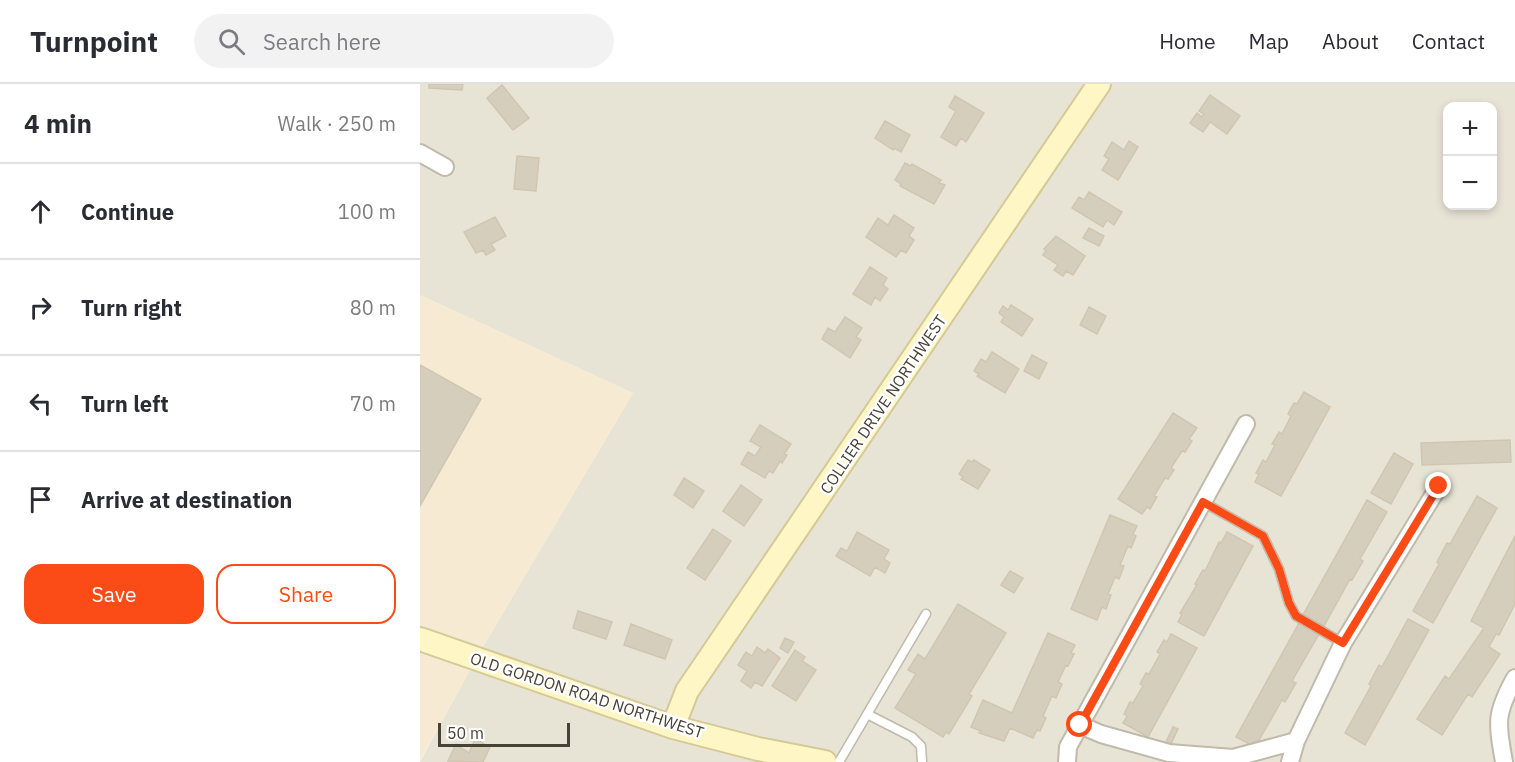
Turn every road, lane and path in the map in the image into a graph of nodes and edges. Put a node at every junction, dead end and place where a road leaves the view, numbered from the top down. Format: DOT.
graph roads {
  1 [pos="1099,84"];
  2 [pos="420,153"];
  3 [pos="446,168"];
  4 [pos="1246,424"];
  5 [pos="1439,486"];
  6 [pos="1203,502"];
  7 [pos="926,614"];
  8 [pos="420,639"];
  9 [pos="1343,643"];
  10 [pos="1515,678"];
  11 [pos="867,714"];
  12 [pos="1080,725"];
  13 [pos="673,727"];
  14 [pos="1296,741"];
  15 [pos="825,762"];
  16 [pos="839,762"];
  17 [pos="922,762"];
  18 [pos="1067,762"];
  19 [pos="1290,762"];
  20 [pos="1504,762"];
  1 -- 13 [label="main road, COLLIER DRIVE NORTHWEST"];
  2 -- 3 [label="street"];
  4 -- 6 [label="street"];
  5 -- 9 [label="street"];
  6 -- 9 [label="lane"];
  6 -- 12 [label="street"];
  7 -- 11 [label="lane"];
  8 -- 13 [label="main road, OLD GORDON ROAD NORTHWEST"];
  9 -- 14 [label="street"];
  10 -- 20 [label="street"];
  11 -- 16 [label="lane"];
  11 -- 17 [label="lane"];
  12 -- 14 [label="street"];
  12 -- 18 [label="street"];
  13 -- 15 [label="main road, OLD GORDON ROAD NORTHWEST"];
  14 -- 19 [label="street"];
}
